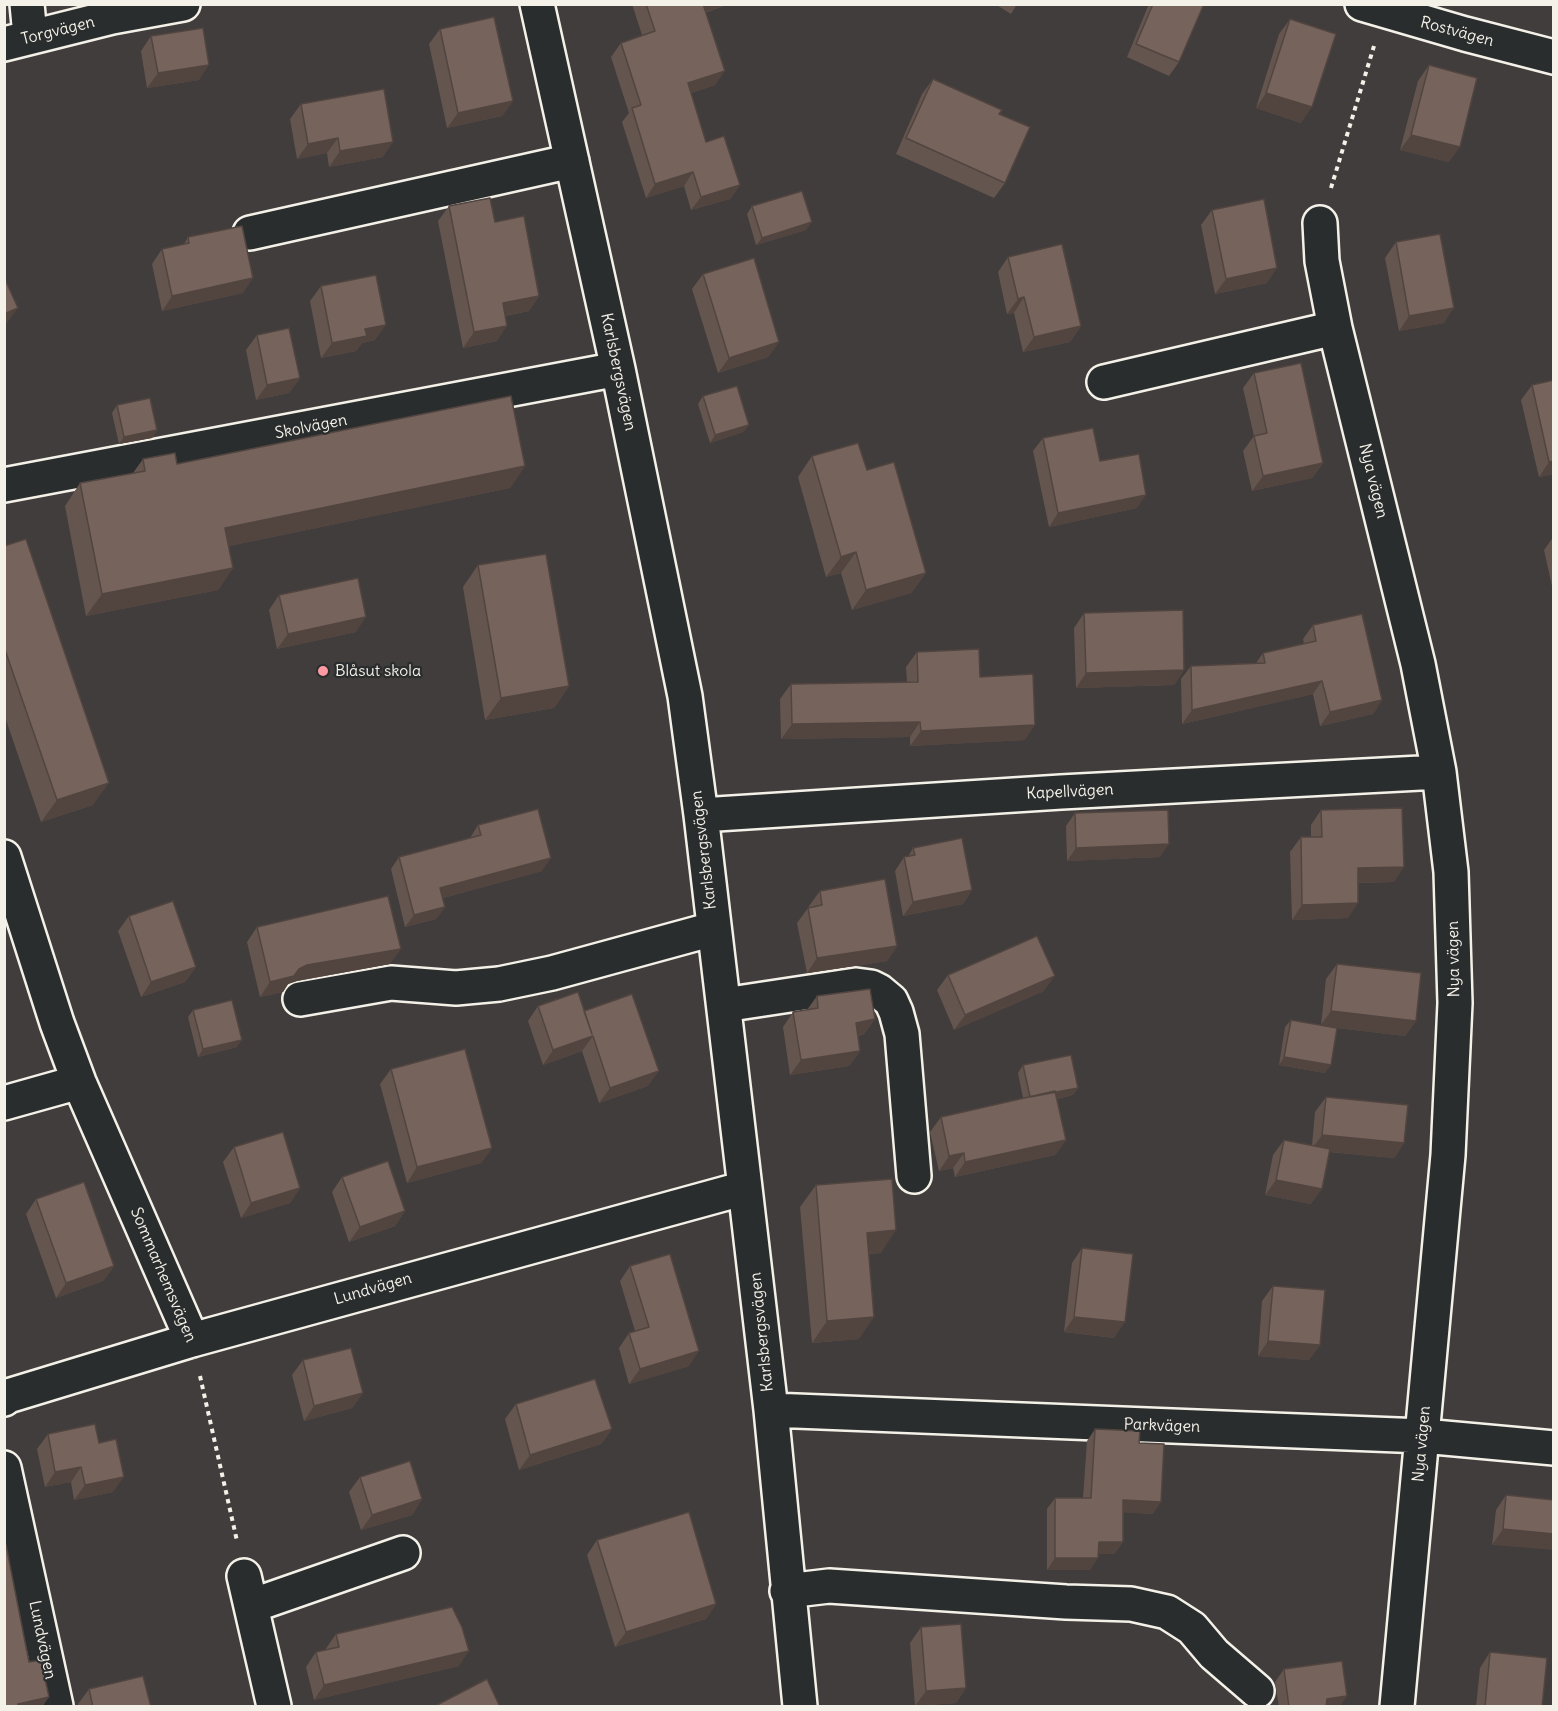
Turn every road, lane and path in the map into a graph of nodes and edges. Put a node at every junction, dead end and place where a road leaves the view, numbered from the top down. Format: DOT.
graph roads {
  1 [pos="27,4"];
  2 [pos="183,4"];
  3 [pos="537,4"];
  4 [pos="1373,8"];
  5 [pos="17,40"];
  6 [pos="1554,57"];
  7 [pos="572,161"];
  8 [pos="1320,223"];
  9 [pos="250,233"];
  10 [pos="1335,328"];
  11 [pos="618,369"];
  12 [pos="1104,382"];
  13 [pos="4,485"];
  14 [pos="1439,772"];
  15 [pos="701,815"];
  16 [pos="4,857"];
  17 [pos="713,929"];
  18 [pos="300,999"];
  19 [pos="723,1005"];
  20 [pos="79,1082"];
  21 [pos="4,1103"];
  22 [pos="914,1176"];
  23 [pos="745,1188"];
  24 [pos="192,1340"];
  25 [pos="4,1399"];
  26 [pos="771,1410"];
  27 [pos="1422,1436"];
  28 [pos="1554,1448"];
  29 [pos="4,1468"];
  30 [pos="403,1553"];
  31 [pos="248,1591"];
  32 [pos="787,1591"];
  33 [pos="1257,1692"];
  34 [pos="56,1707"];
  35 [pos="274,1707"];
  36 [pos="800,1707"];
  37 [pos="1397,1707"];
  1 -- 5 [label="street"];
  2 -- 5 [label="street, Torgvägen"];
  3 -- 7 [label="street, Karlsbergsvägen"];
  4 -- 6 [label="street, Rostvägen"];
  4 -- 8 [label="path"];
  7 -- 9 [label="street"];
  7 -- 11 [label="street, Karlsbergsvägen"];
  8 -- 10 [label="street, Nya vägen"];
  10 -- 12 [label="street"];
  10 -- 14 [label="street, Nya vägen"];
  11 -- 13 [label="street, Skolvägen"];
  11 -- 15 [label="street, Karlsbergsvägen"];
  14 -- 15 [label="street, Kapellvägen"];
  14 -- 27 [label="street, Nya vägen"];
  15 -- 17 [label="street, Karlsbergsvägen"];
  16 -- 20 [label="street, Sommarhemsvägen"];
  17 -- 18 [label="street"];
  17 -- 19 [label="street, Karlsbergsvägen"];
  19 -- 22 [label="street"];
  19 -- 23 [label="street, Karlsbergsvägen"];
  20 -- 21 [label="street"];
  20 -- 24 [label="street, Sommarhemsvägen"];
  23 -- 24 [label="street, Lundvägen"];
  23 -- 26 [label="street, Karlsbergsvägen"];
  24 -- 25 [label="street, Lundvägen"];
  24 -- 31 [label="path, Sommarhemsvägen"];
  26 -- 27 [label="street, Parkvägen"];
  26 -- 32 [label="street, Karlsbergsvägen"];
  27 -- 28 [label="street, Parkvägen"];
  27 -- 37 [label="street, Nya vägen"];
  29 -- 34 [label="street, Lundvägen"];
  30 -- 31 [label="street"];
  31 -- 35 [label="street"];
  32 -- 33 [label="street"];
  32 -- 36 [label="street, Karlsbergsvägen"];
}
